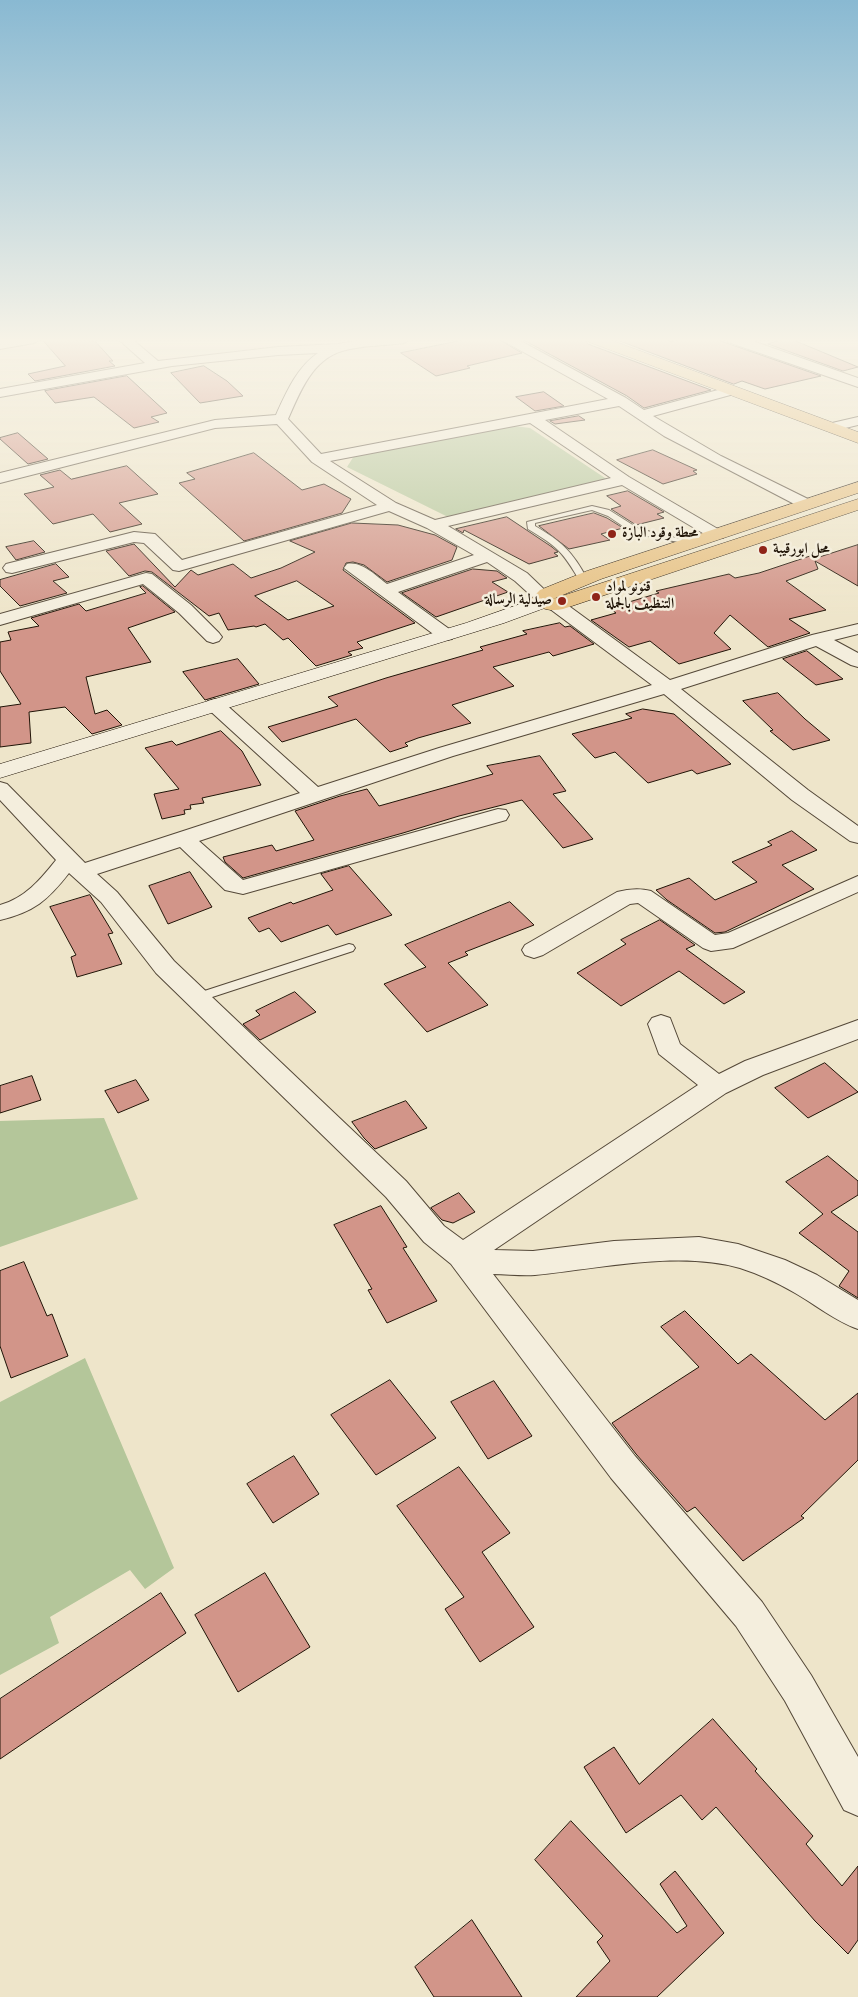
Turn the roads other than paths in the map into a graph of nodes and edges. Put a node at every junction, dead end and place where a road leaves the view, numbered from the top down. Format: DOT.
graph roads {
  1 [pos="182,432"];
  2 [pos="293,432"];
  3 [pos="458,432"];
  4 [pos="554,432"];
  5 [pos="671,432"];
  6 [pos="842,432"];
  7 [pos="858,438"];
  8 [pos="317,459"];
  9 [pos="0,478"];
  10 [pos="624,480"];
  11 [pos="858,487"];
  12 [pos="806,504"];
  13 [pos="858,504"];
  14 [pos="390,506"];
  15 [pos="433,525"];
  16 [pos="725,540"];
  17 [pos="693,543"];
  18 [pos="488,556"];
  19 [pos="179,566"];
  20 [pos="12,568"];
  21 [pos="353,568"];
  22 [pos="146,578"];
  23 [pos="584,579"];
  24 [pos="385,591"];
  25 [pos="547,601"];
  26 [pos="0,620"];
  27 [pos="858,629"];
  28 [pos="446,635"];
  29 [pos="213,637"];
  30 [pos="818,639"];
  31 [pos="858,661"];
  32 [pos="667,687"];
  33 [pos="215,706"];
  34 [pos="0,771"];
  35 [pos="0,788"];
  36 [pos="314,795"];
  37 [pos="498,815"];
  38 [pos="858,836"];
  39 [pos="184,838"];
  40 [pos="75,866"];
  41 [pos="858,884"];
  42 [pos="0,913"];
  43 [pos="349,948"];
  44 [pos="534,950"];
  45 [pos="196,998"];
  46 [pos="661,1024"];
  47 [pos="858,1029"];
  48 [pos="717,1086"];
  49 [pos="462,1256"];
  50 [pos="858,1316"];
  51 [pos="858,1796"];
  1 -- 9 [label="street"];
  2 -- 8 [label="street"];
  3 -- 8 [label="street"];
  4 -- 10 [label="street"];
  5 -- 12 [label="street"];
  6 -- 7 [label="main road"];
  8 -- 14 [label="street"];
  10 -- 15 [label="street"];
  10 -- 16 [label="street"];
  11 -- 12 [label="main road"];
  12 -- 16 [label="main road"];
  13 -- 16 [label="main road"];
  14 -- 15 [label="street"];
  14 -- 19 [label="street"];
  15 -- 18 [label="street"];
  16 -- 17 [label="main road"];
  16 -- 25 [label="main road"];
  17 -- 23 [label="main road"];
  17 -- 23 [label="lane"];
  18 -- 24 [label="street"];
  18 -- 25 [label="street"];
  19 -- 20 [label="street"];
  19 -- 22 [label="street"];
  21 -- 24 [label="street"];
  22 -- 26 [label="street"];
  22 -- 29 [label="street"];
  23 -- 25 [label="main road"];
  24 -- 28 [label="street"];
  25 -- 28 [label="main road"];
  25 -- 32 [label="street"];
  27 -- 30 [label="street"];
  28 -- 33 [label="main road"];
  30 -- 31 [label="street"];
  30 -- 32 [label="street"];
  32 -- 36 [label="street"];
  32 -- 38 [label="street"];
  33 -- 34 [label="main road"];
  33 -- 36 [label="street"];
  35 -- 40 [label="street"];
  36 -- 39 [label="street"];
  37 -- 39 [label="street"];
  39 -- 40 [label="street"];
  40 -- 42 [label="street"];
  40 -- 45 [label="street"];
  41 -- 44 [label="street"];
  43 -- 45 [label="lane"];
  45 -- 49 [label="street"];
  46 -- 48 [label="street"];
  47 -- 48 [label="street"];
  48 -- 49 [label="street"];
  49 -- 50 [label="street"];
  49 -- 51 [label="street"];
}
